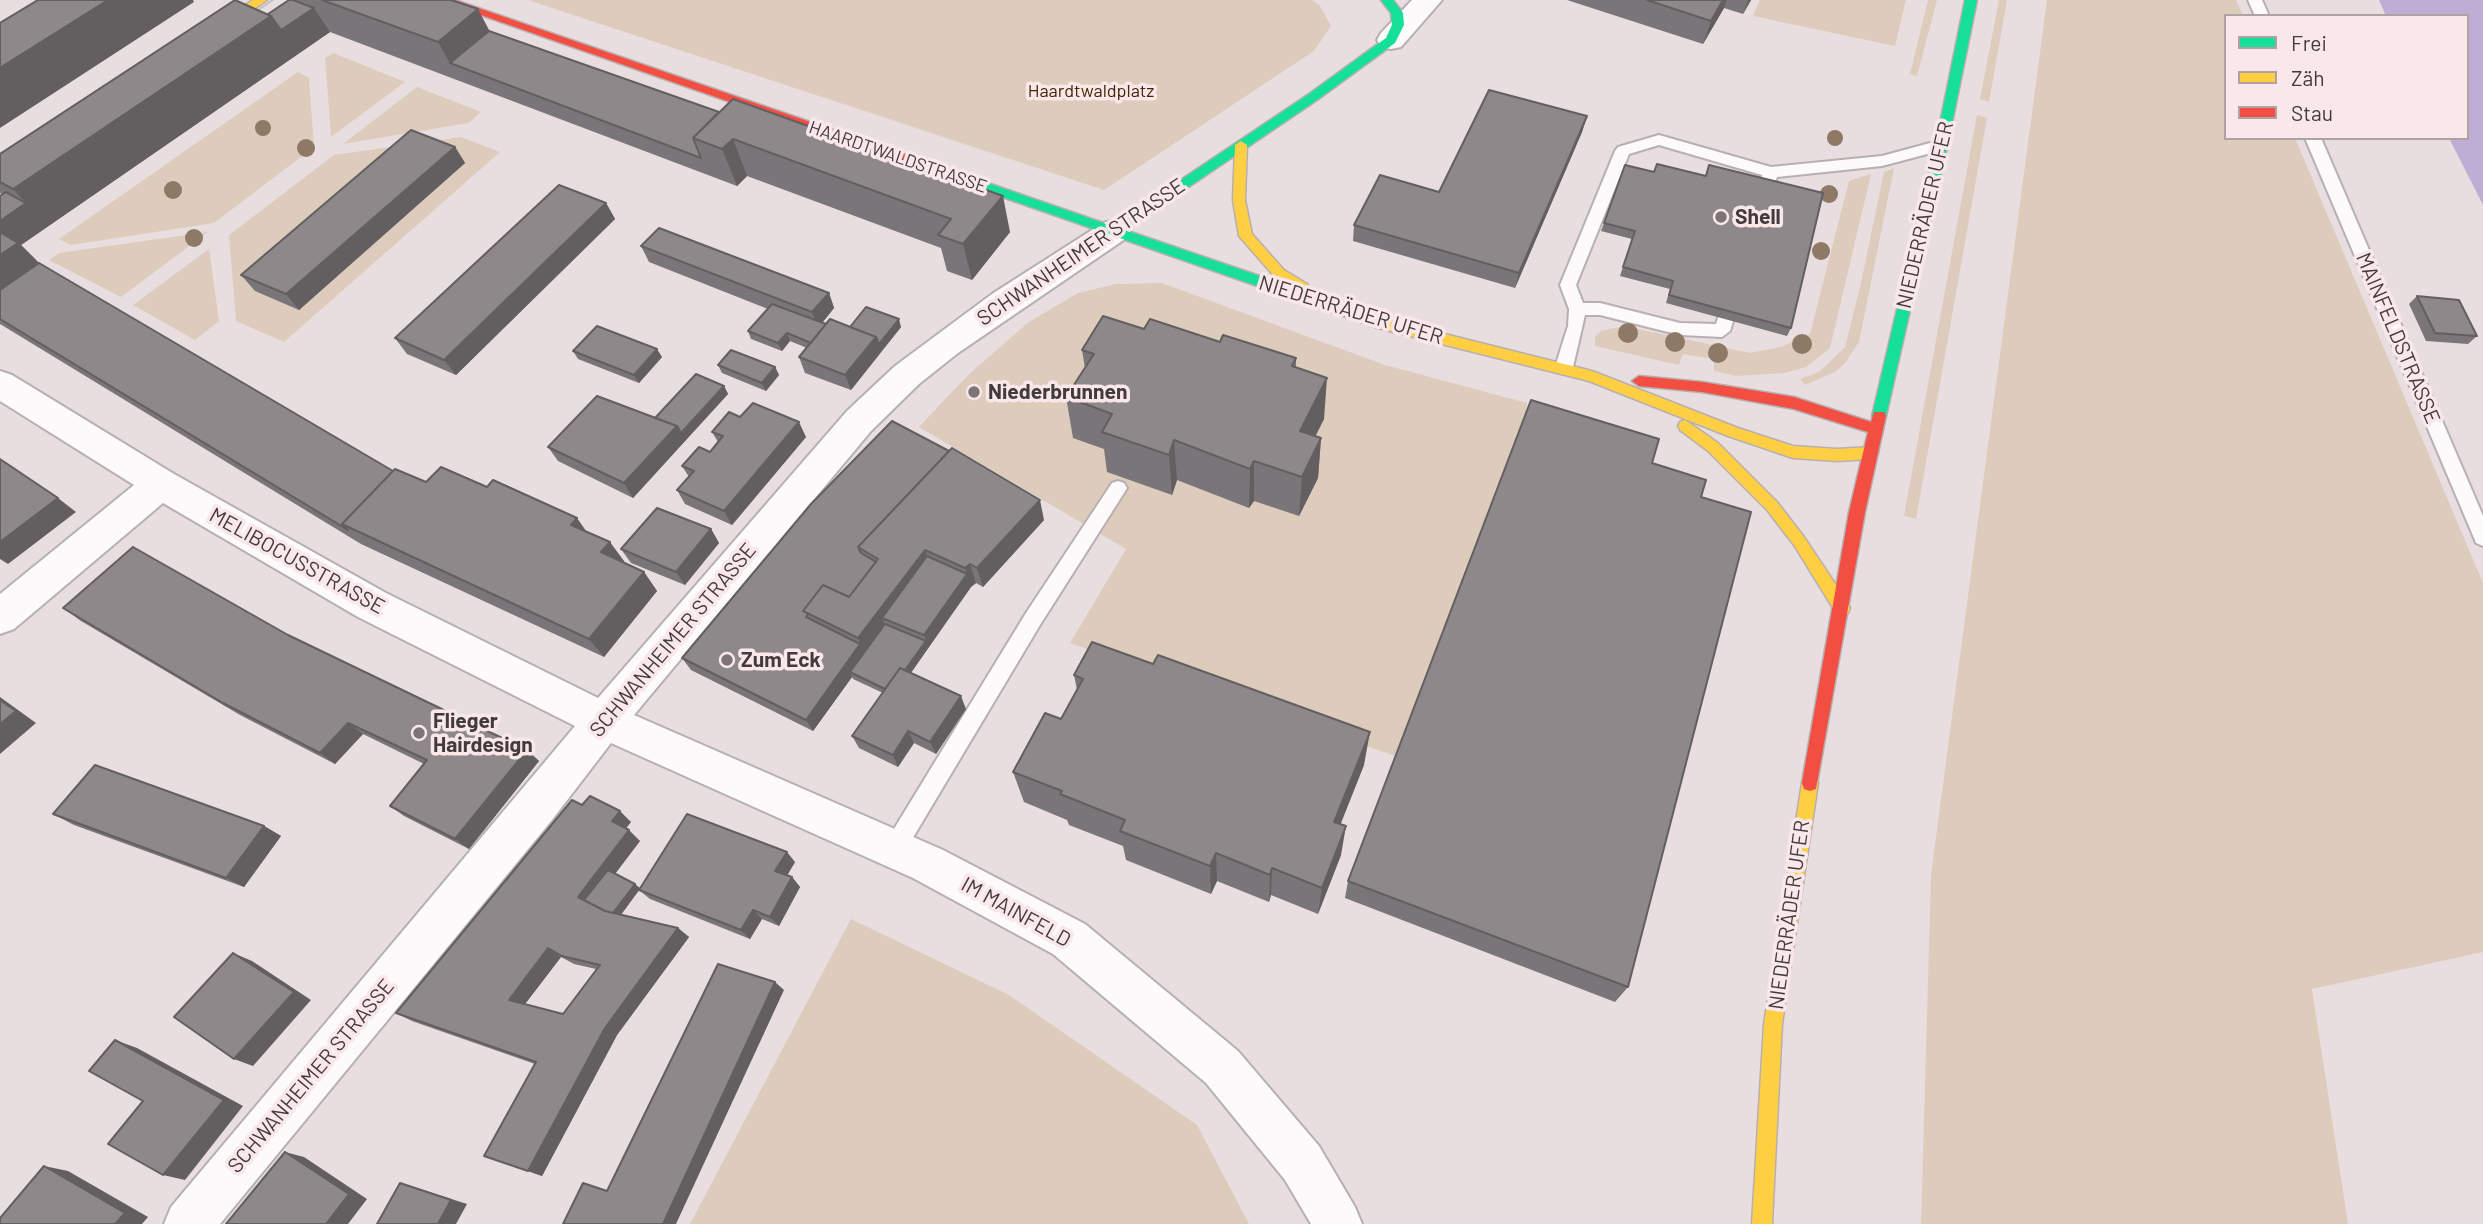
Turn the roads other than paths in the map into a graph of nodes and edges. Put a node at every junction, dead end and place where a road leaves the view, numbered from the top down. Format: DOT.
graph roads {
  1 [pos="261,0"];
  2 [pos="444,0"];
  3 [pos="1387,0"];
  4 [pos="1428,0"];
  5 [pos="1970,0"];
  6 [pos="1391,40"];
  7 [pos="192,46"];
  8 [pos="2314,140"];
  9 [pos="1241,145"];
  10 [pos="1941,145"];
  11 [pos="1771,172"];
  12 [pos="1755,225"];
  13 [pos="1114,231"];
  14 [pos="1738,278"];
  15 [pos="1331,307"];
  16 [pos="1577,309"];
  17 [pos="1564,367"];
  18 [pos="1592,376"];
  19 [pos="0,384"];
  20 [pos="1644,397"];
  21 [pos="1876,429"];
  22 [pos="1871,453"];
  23 [pos="161,484"];
  24 [pos="1118,488"];
  25 [pos="2483,538"];
  26 [pos="1842,608"];
  27 [pos="0,617"];
  28 [pos="604,721"];
  29 [pos="894,849"];
  30 [pos="188,1224"];
  31 [pos="1338,1224"];
  32 [pos="1762,1224"];
  1 -- 7 [label="street"];
  2 -- 13 [label="street, HAARDTWALDSTRASSE"];
  3 -- 6 [label="street"];
  4 -- 6 [label="street, SCHWANHEIMER STRASSE"];
  5 -- 10 [label="street, NIEDERRÄDER UFER"];
  6 -- 9 [label="street, SCHWANHEIMER STRASSE"];
  8 -- 25 [label="lane, MAINFELDSTRASSE"];
  9 -- 13 [label="street, SCHWANHEIMER STRASSE"];
  9 -- 15 [label="street"];
  10 -- 11 [label="lane"];
  10 -- 21 [label="street, NIEDERRÄDER UFER"];
  11 -- 12 [label="lane"];
  11 -- 16 [label="lane"];
  13 -- 15 [label="street, NIEDERRÄDER UFER"];
  13 -- 28 [label="street, SCHWANHEIMER STRASSE"];
  14 -- 16 [label="lane"];
  15 -- 17 [label="street, NIEDERRÄDER UFER"];
  16 -- 17 [label="lane"];
  17 -- 18 [label="street, NIEDERRÄDER UFER"];
  18 -- 20 [label="street, NIEDERRÄDER UFER"];
  18 -- 21 [label="street, NIEDERRÄDER UFER"];
  19 -- 23 [label="street, MELIBOCUSSTRASSE"];
  20 -- 22 [label="street, NIEDERRÄDER UFER"];
  20 -- 26 [label="street, NIEDERRÄDER UFER"];
  21 -- 22 [label="street, NIEDERRÄDER UFER"];
  22 -- 26 [label="street, NIEDERRÄDER UFER"];
  23 -- 27 [label="street"];
  23 -- 28 [label="street, MELIBOCUSSTRASSE"];
  24 -- 29 [label="lane"];
  26 -- 32 [label="street, NIEDERRÄDER UFER"];
  28 -- 29 [label="street, IM MAINFELD"];
  28 -- 30 [label="street, SCHWANHEIMER STRASSE"];
  29 -- 31 [label="street, IM MAINFELD"];
}
